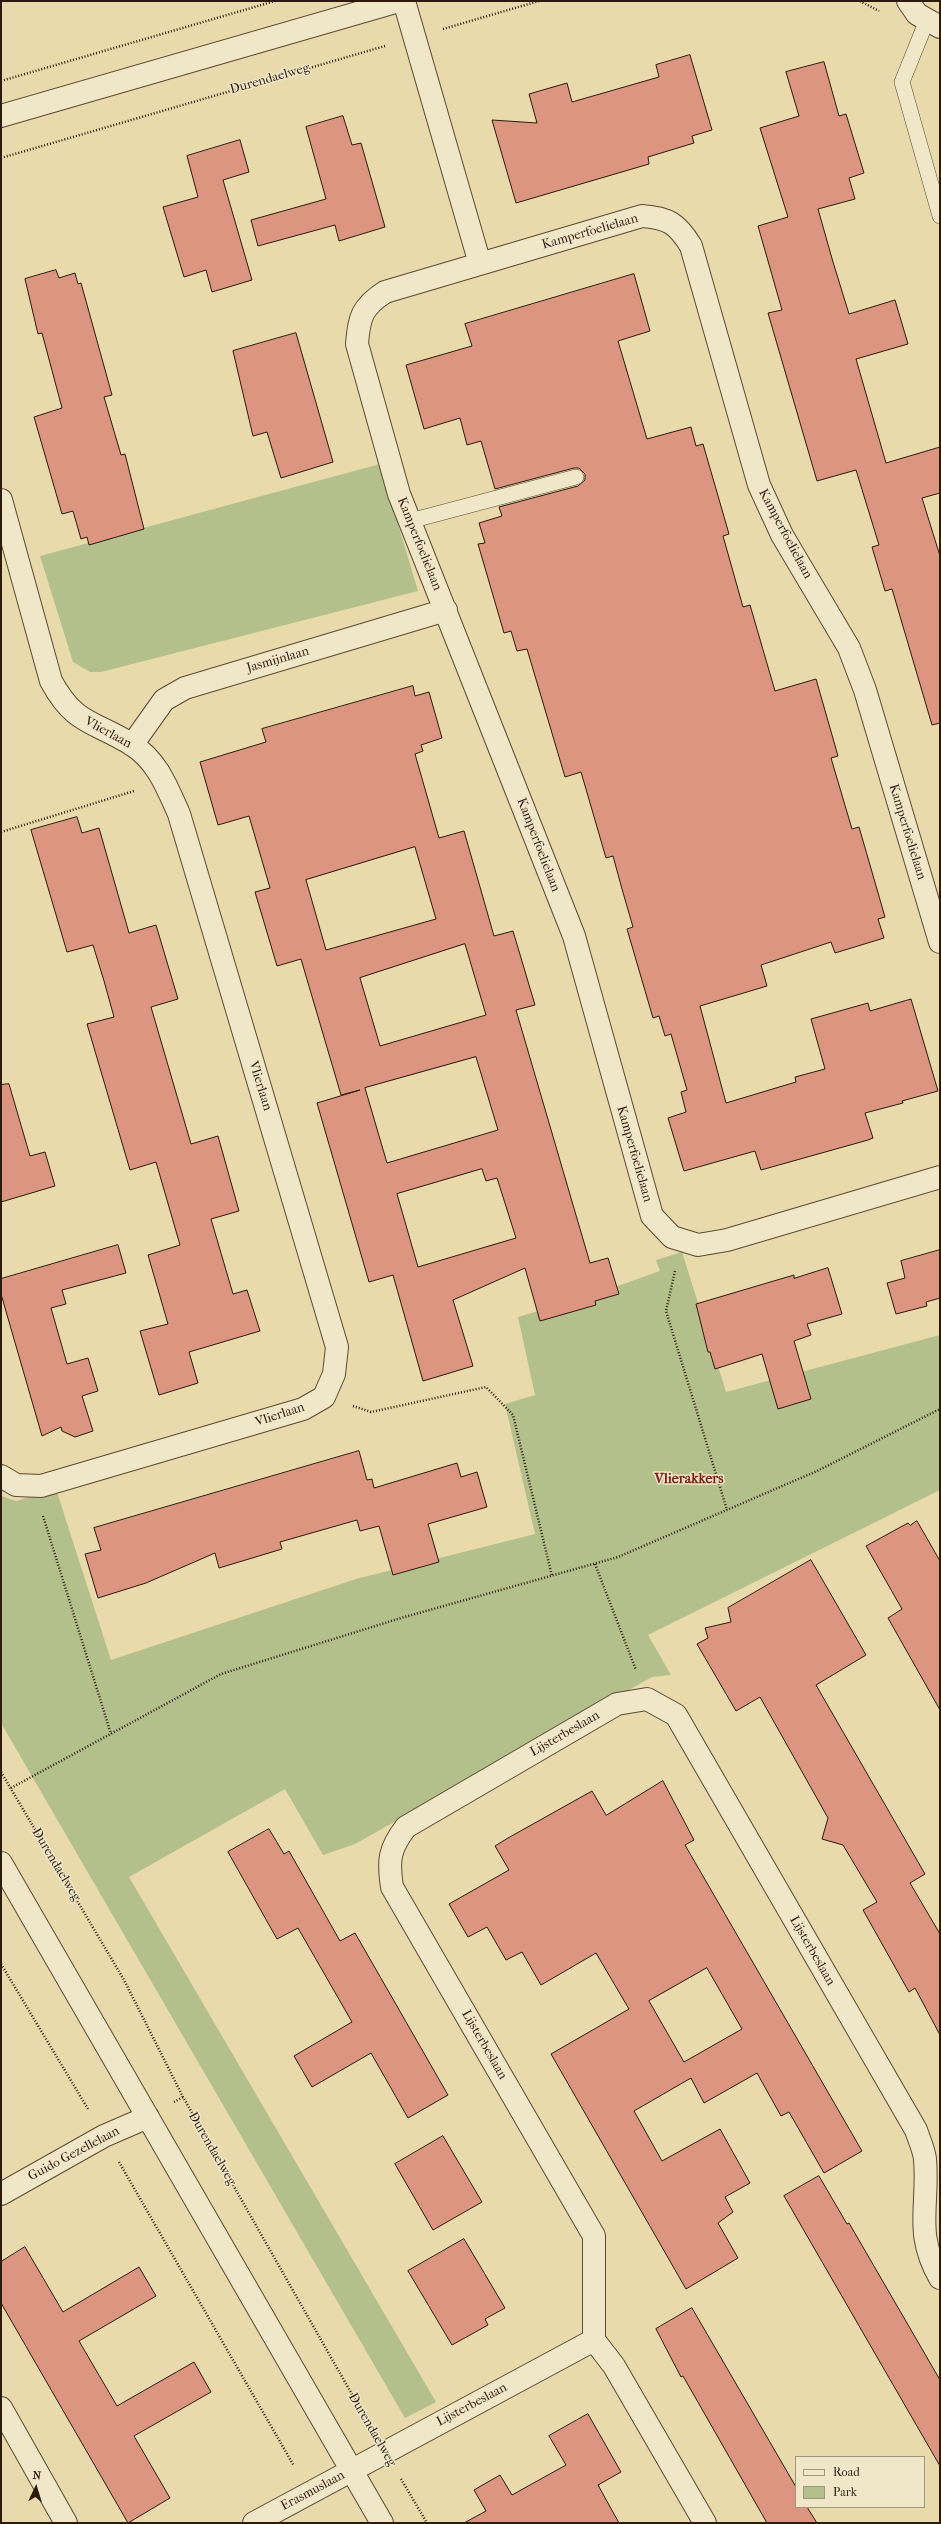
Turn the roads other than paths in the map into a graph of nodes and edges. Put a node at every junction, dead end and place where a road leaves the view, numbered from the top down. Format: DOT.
graph roads {
  1 [pos="399,1"];
  2 [pos="404,1"];
  3 [pos="908,1"];
  4 [pos="933,23"];
  5 [pos="1,116"];
  6 [pos="940,216"];
  7 [pos="480,264"];
  8 [pos="576,477"];
  9 [pos="1,500"];
  10 [pos="410,521"];
  11 [pos="446,610"];
  12 [pos="132,745"];
  13 [pos="940,942"];
  14 [pos="940,1177"];
  15 [pos="1,1476"];
  16 [pos="1,1863"];
  17 [pos="148,2117"];
  18 [pos="933,2157"];
  19 [pos="1,2194"];
  20 [pos="940,2278"];
  21 [pos="594,2340"];
  22 [pos="1,2408"];
  23 [pos="351,2470"];
  24 [pos="66,2523"];
  25 [pos="254,2523"];
  26 [pos="382,2523"];
  27 [pos="705,2523"];
  1 -- 5 [label="street"];
  2 -- 7 [label="street"];
  3 -- 4 [label="street"];
  4 -- 6 [label="lane"];
  7 -- 10 [label="street, Kamperfoelielaan"];
  7 -- 13 [label="street, Kamperfoelielaan"];
  8 -- 10 [label="lane"];
  9 -- 12 [label="street, Vlierlaan"];
  10 -- 11 [label="street, Kamperfoelielaan"];
  11 -- 12 [label="street, Jasmijnlaan"];
  11 -- 14 [label="street, Kamperfoelielaan"];
  12 -- 15 [label="street, Vlierlaan"];
  16 -- 17 [label="street"];
  17 -- 19 [label="street, Guido Gezellelaan"];
  17 -- 23 [label="street"];
  18 -- 20 [label="street, Lijsterbeslaan"];
  18 -- 21 [label="street, Lijsterbeslaan"];
  21 -- 23 [label="street, Lijsterbeslaan"];
  21 -- 27 [label="street"];
  22 -- 24 [label="street"];
  23 -- 25 [label="street, Erasmuslaan"];
  23 -- 26 [label="street"];
}
